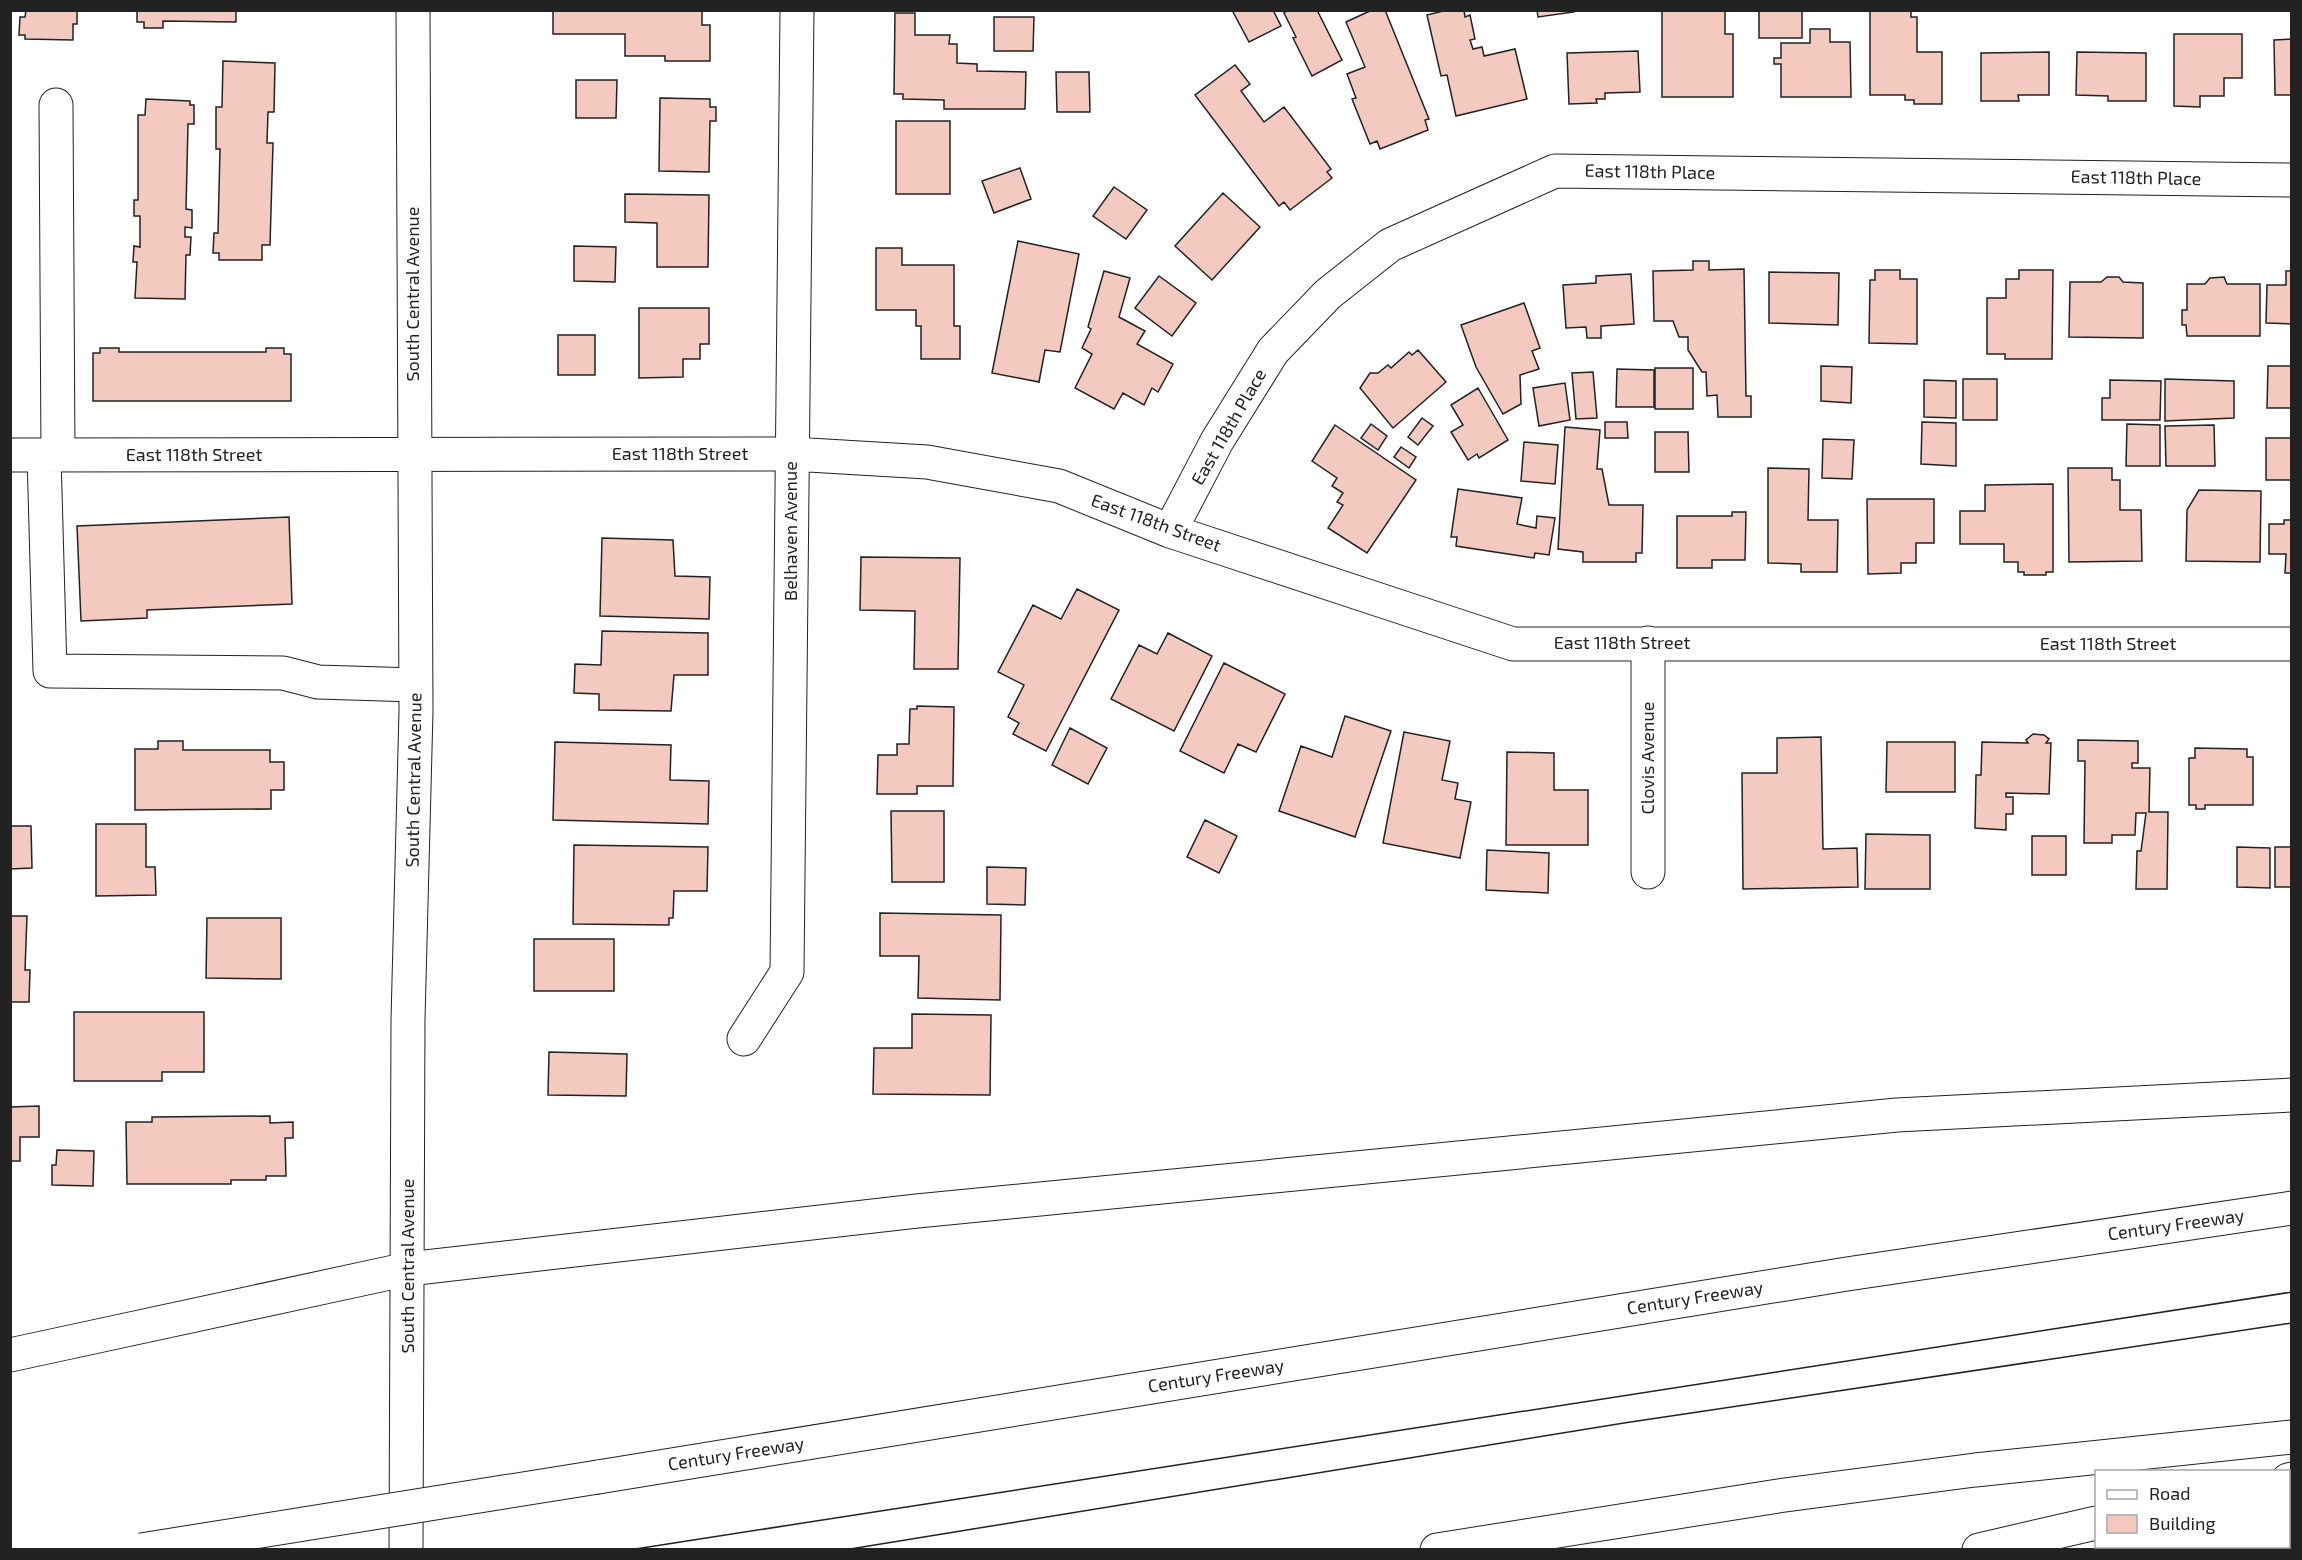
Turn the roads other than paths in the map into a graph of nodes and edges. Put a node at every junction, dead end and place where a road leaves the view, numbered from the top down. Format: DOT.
graph roads {
  1 [pos="413,10"];
  2 [pos="798,10"];
  3 [pos="56,105"];
  4 [pos="2292,180"];
  5 [pos="792,454"];
  6 [pos="10,455"];
  7 [pos="51,455"];
  8 [pos="414,455"];
  9 [pos="1170,531"];
  10 [pos="1648,643"];
  11 [pos="2292,645"];
  12 [pos="415,685"];
  13 [pos="1647,872"];
  14 [pos="744,1040"];
  15 [pos="2292,1095"];
  16 [pos="2292,1208"];
  17 [pos="408,1269"];
  18 [pos="10,1355"];
  19 [pos="2292,1437"];
  20 [pos="2095,1523"];
  21 [pos="141,1550"];
  22 [pos="406,1550"];
  23 [pos="1437,1550"];
  24 [pos="1979,1550"];
  1 -- 8 [label="main road, South Central Avenue"];
  2 -- 5 [label="main road, Belhaven Avenue"];
  3 -- 7 [label="main road"];
  4 -- 9 [label="main road, East 118th Place"];
  5 -- 8 [label="main road, East 118th Street"];
  5 -- 9 [label="main road, East 118th Street"];
  5 -- 14 [label="main road, Belhaven Avenue"];
  6 -- 7 [label="main road, East 118th Street"];
  7 -- 8 [label="main road, East 118th Street"];
  7 -- 12 [label="main road"];
  8 -- 12 [label="main road, South Central Avenue"];
  9 -- 10 [label="main road, East 118th Street"];
  10 -- 11 [label="main road, East 118th Street"];
  10 -- 13 [label="main road, Clovis Avenue"];
  12 -- 17 [label="main road, South Central Avenue"];
  15 -- 17 [label="main road"];
  16 -- 21 [label="main road, Century Freeway, bridge"];
  17 -- 18 [label="main road"];
  17 -- 22 [label="main road, South Central Avenue"];
  19 -- 23 [label="main road"];
  20 -- 24 [label="main road"];
}
